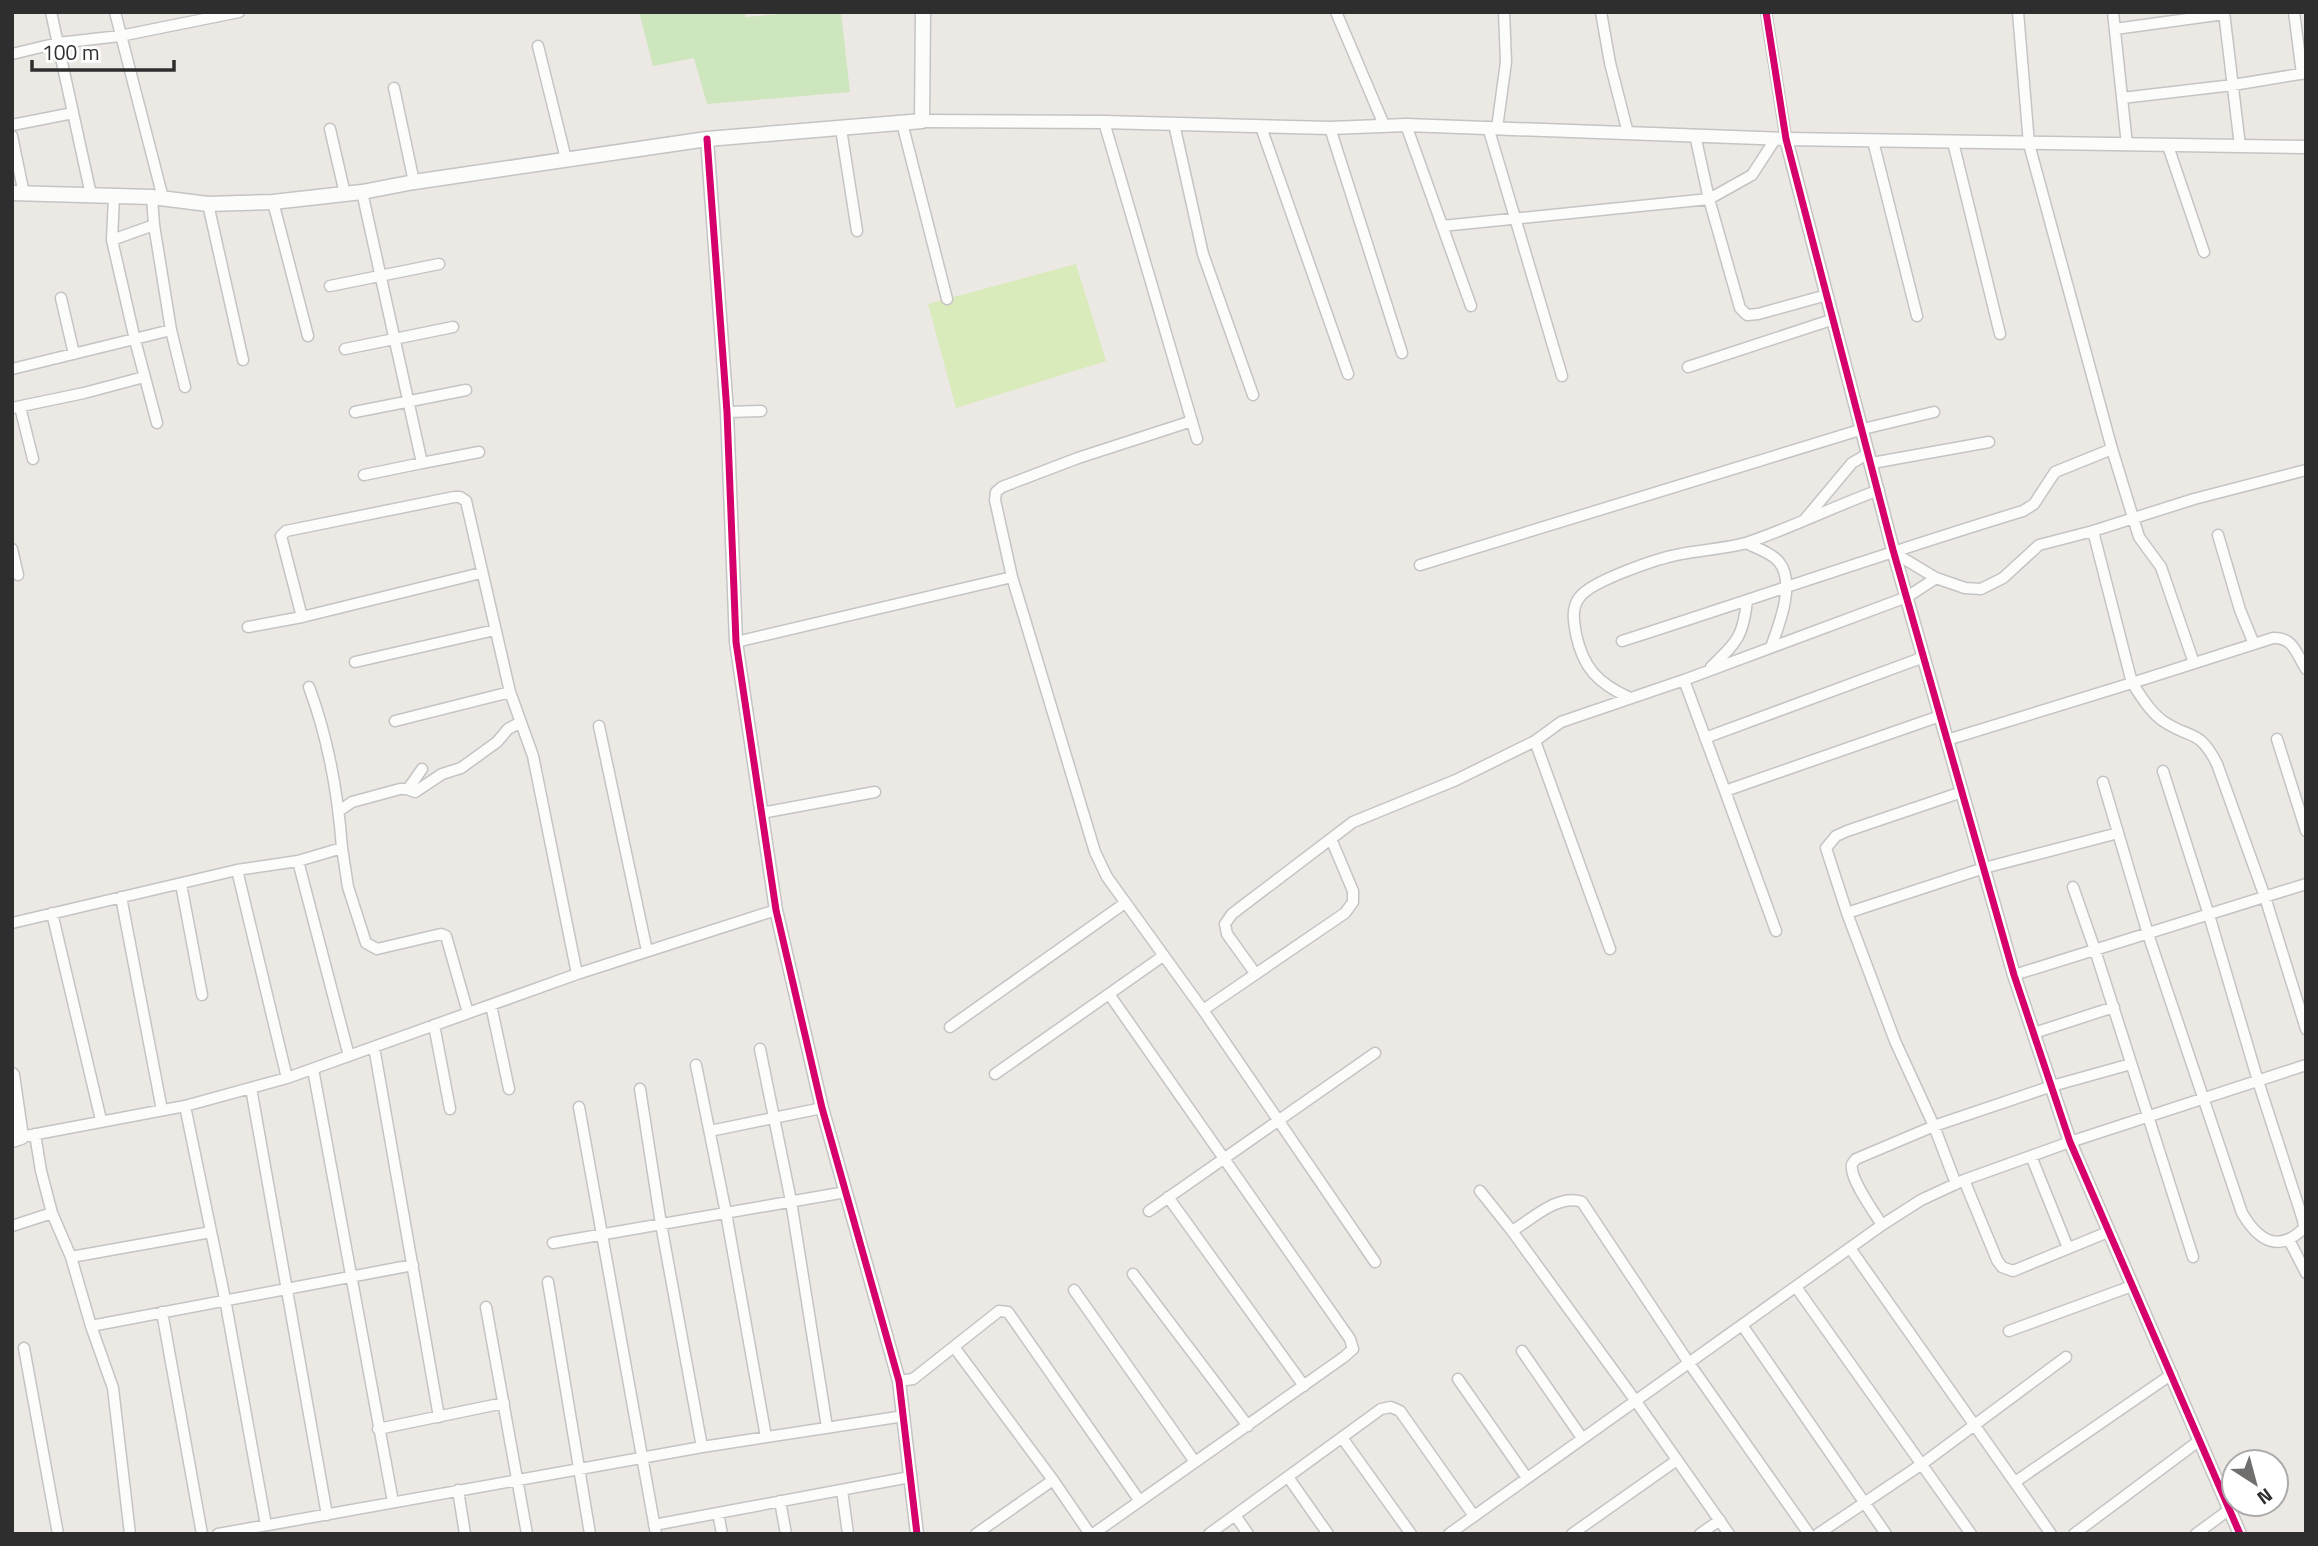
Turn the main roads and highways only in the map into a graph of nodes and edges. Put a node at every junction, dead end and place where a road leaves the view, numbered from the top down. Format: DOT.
graph roads {
  1 [pos="923,12"];
  2 [pos="18,193"];
  3 [pos="12,1074"];
  4 [pos="23,1137"];
  1 -- 2 [label="main road"];
  3 -- 4 [label="main road"];
}
